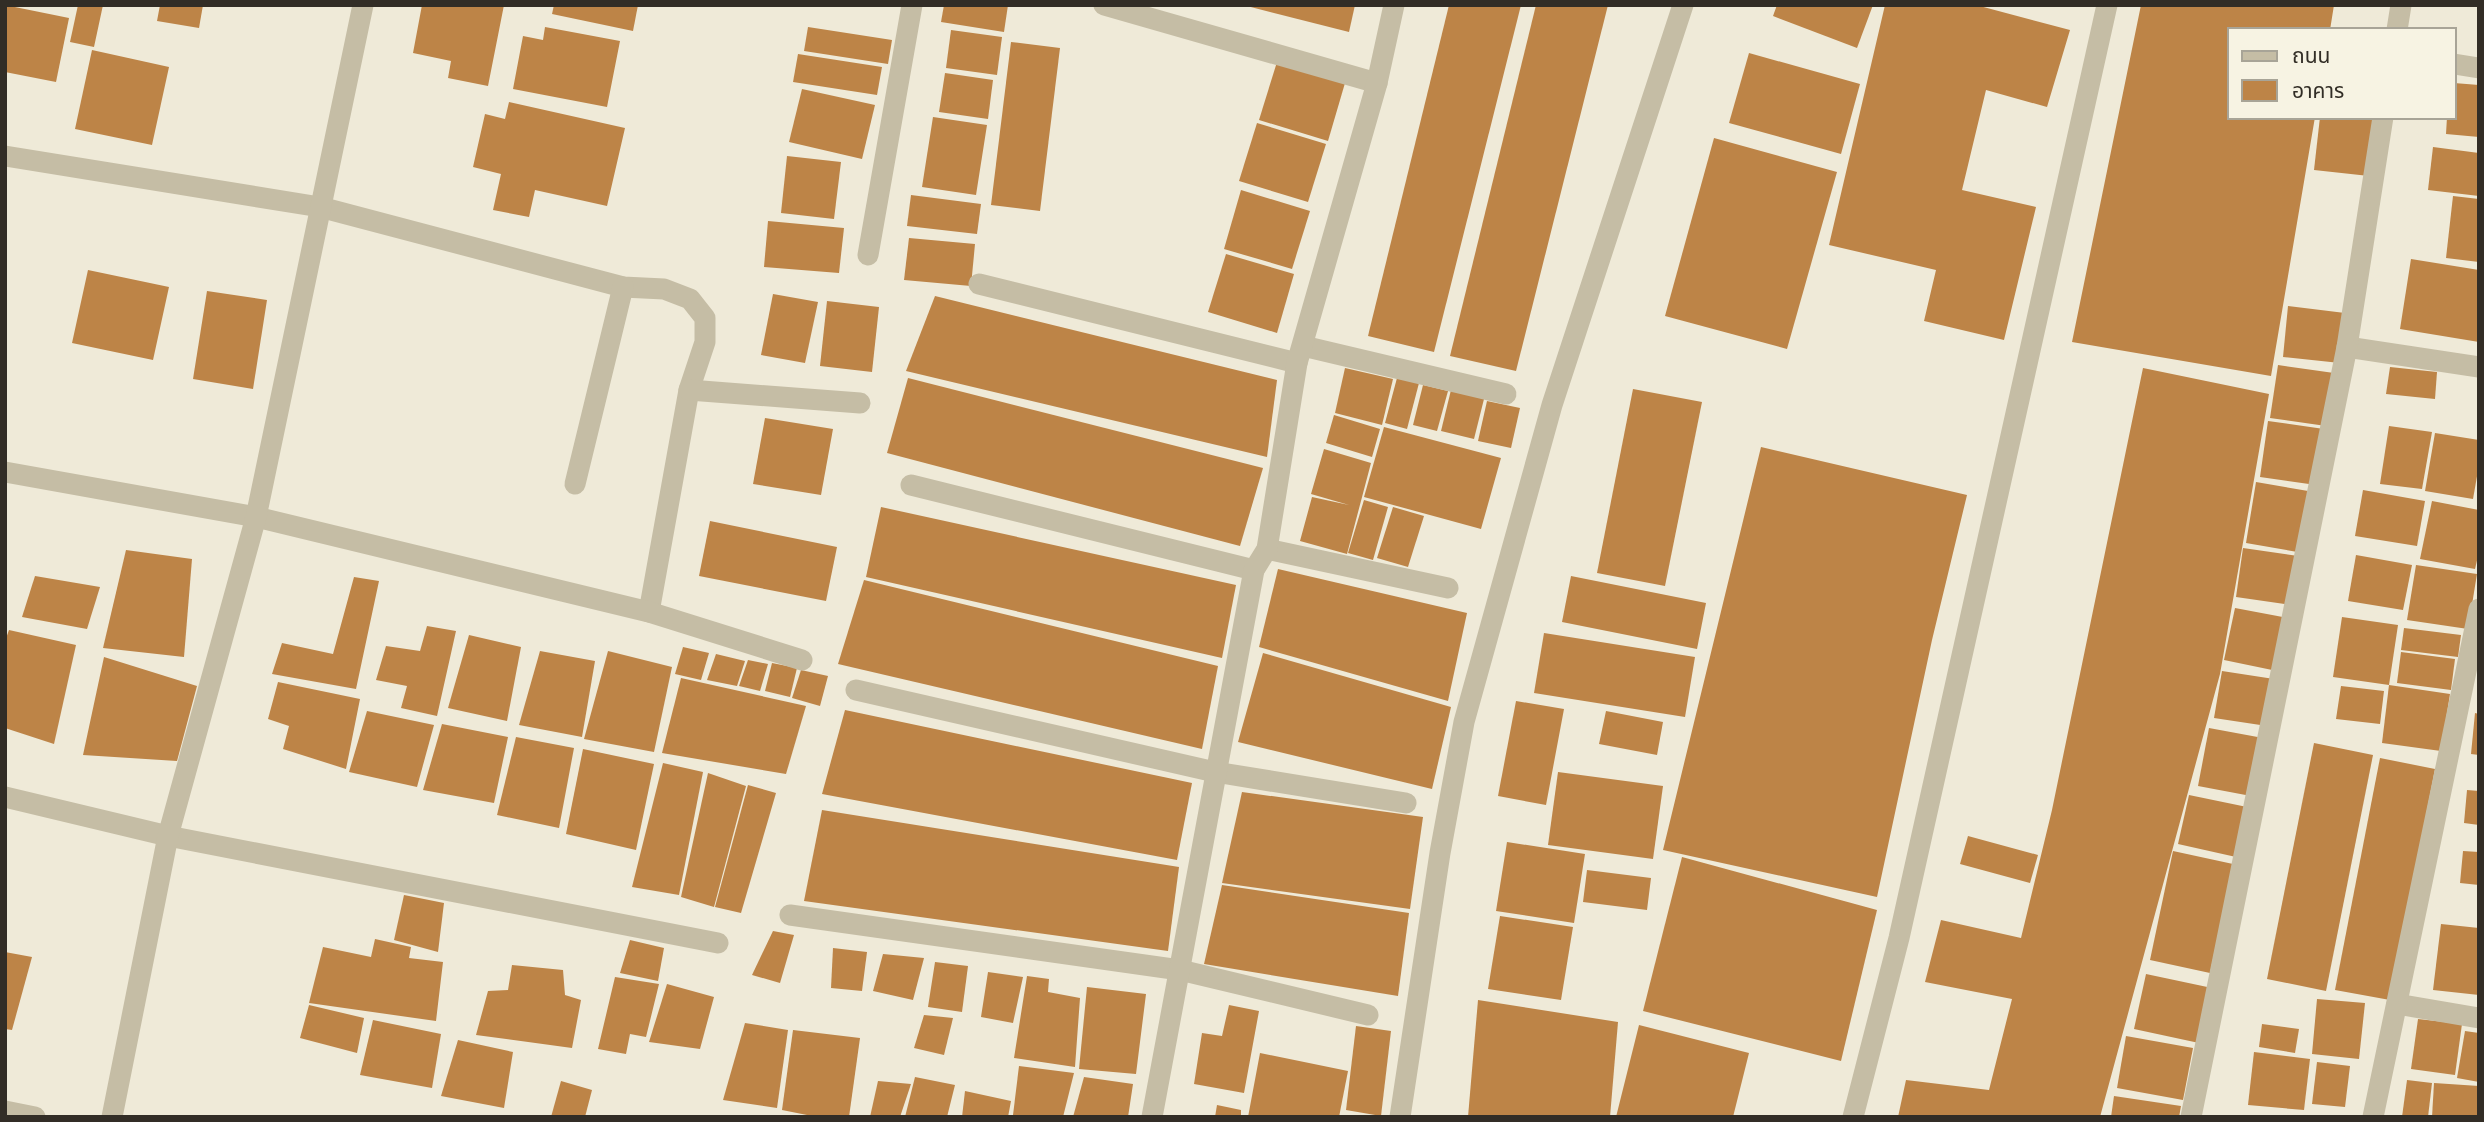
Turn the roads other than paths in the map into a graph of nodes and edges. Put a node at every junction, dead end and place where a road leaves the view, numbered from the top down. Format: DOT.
graph roads {
  1 [pos="363,5"];
  2 [pos="912,5"];
  3 [pos="1104,5"];
  4 [pos="1394,5"];
  5 [pos="1683,5"];
  6 [pos="2108,5"];
  7 [pos="2401,5"];
  8 [pos="2397,28"];
  9 [pos="2456,64"];
  10 [pos="2479,68"];
  11 [pos="1377,83"];
  12 [pos="2383,119"];
  13 [pos="5,156"];
  14 [pos="320,207"];
  15 [pos="868,255"];
  16 [pos="979,284"];
  17 [pos="623,287"];
  18 [pos="2347,347"];
  19 [pos="1300,354"];
  20 [pos="2479,367"];
  21 [pos="689,390"];
  22 [pos="1506,394"];
  23 [pos="860,403"];
  24 [pos="5,472"];
  25 [pos="575,484"];
  26 [pos="911,485"];
  27 [pos="256,517"];
  28 [pos="1267,549"];
  29 [pos="1254,570"];
  30 [pos="1448,588"];
  31 [pos="2479,609"];
  32 [pos="649,612"];
  33 [pos="802,660"];
  34 [pos="856,690"];
  35 [pos="1216,772"];
  36 [pos="5,797"];
  37 [pos="1406,803"];
  38 [pos="168,836"];
  39 [pos="790,915"];
  40 [pos="718,943"];
  41 [pos="1180,970"];
  42 [pos="2397,1004"];
  43 [pos="1368,1016"];
  44 [pos="2479,1018"];
  45 [pos="5,1111"];
  46 [pos="35,1117"];
  47 [pos="112,1117"];
  48 [pos="1152,1117"];
  49 [pos="1401,1117"];
  50 [pos="1853,1117"];
  51 [pos="2191,1117"];
  52 [pos="2374,1117"];
  1 -- 14 [label="street"];
  2 -- 15 [label="street"];
  3 -- 11 [label="street"];
  4 -- 11 [label="street"];
  5 -- 49 [label="street"];
  6 -- 50 [label="street"];
  7 -- 8 [label="street"];
  9 -- 10 [label="street"];
  11 -- 19 [label="street"];
  12 -- 18 [label="street"];
  13 -- 14 [label="street"];
  14 -- 17 [label="street"];
  14 -- 27 [label="street"];
  16 -- 19 [label="street"];
  17 -- 21 [label="street"];
  17 -- 25 [label="street"];
  18 -- 20 [label="street"];
  18 -- 51 [label="street"];
  19 -- 22 [label="street"];
  19 -- 28 [label="street"];
  21 -- 23 [label="street"];
  21 -- 32 [label="street"];
  24 -- 27 [label="street"];
  26 -- 29 [label="street"];
  27 -- 32 [label="street"];
  27 -- 38 [label="street"];
  28 -- 29 [label="street"];
  28 -- 30 [label="street"];
  29 -- 35 [label="street"];
  31 -- 42 [label="street"];
  32 -- 33 [label="street"];
  34 -- 35 [label="street"];
  35 -- 37 [label="street"];
  35 -- 41 [label="street"];
  36 -- 38 [label="street"];
  38 -- 40 [label="street"];
  38 -- 47 [label="street"];
  39 -- 41 [label="street"];
  41 -- 43 [label="street"];
  41 -- 48 [label="street"];
  42 -- 44 [label="street"];
  42 -- 52 [label="street"];
  45 -- 46 [label="street"];
}
